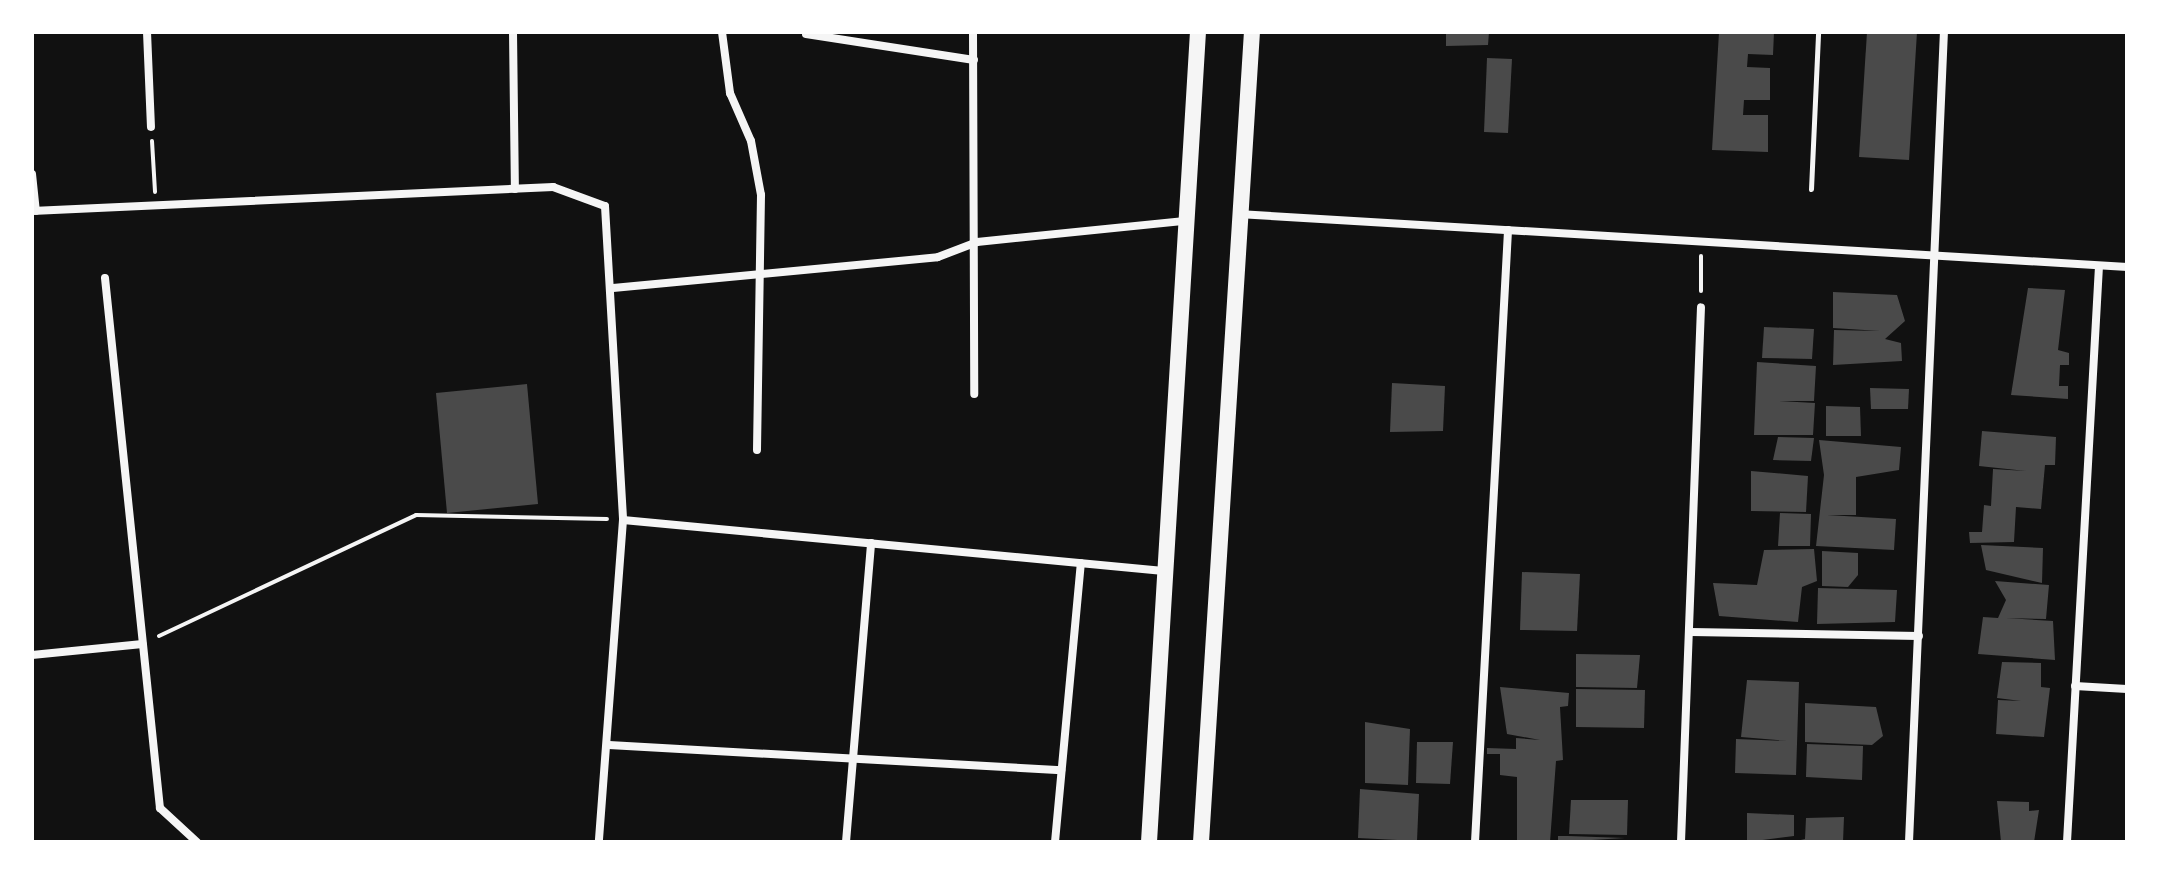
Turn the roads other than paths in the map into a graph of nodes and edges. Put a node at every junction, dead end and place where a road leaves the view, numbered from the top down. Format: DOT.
graph roads {
  1 [pos="147,32"];
  2 [pos="513,32"];
  3 [pos="722,32"];
  4 [pos="973,32"];
  5 [pos="1198,32"];
  6 [pos="1252,32"];
  7 [pos="1818,32"];
  8 [pos="1944,32"];
  9 [pos="806,34"];
  10 [pos="974,60"];
  11 [pos="151,127"];
  12 [pos="32,174"];
  13 [pos="515,189"];
  14 [pos="1811,189"];
  15 [pos="34,211"];
  16 [pos="1238,214"];
  17 [pos="1185,221"];
  18 [pos="1508,230"];
  19 [pos="977,242"];
  20 [pos="1936,256"];
  21 [pos="2099,266"];
  22 [pos="2127,267"];
  23 [pos="105,278"];
  24 [pos="765,278"];
  25 [pos="613,288"];
  26 [pos="1701,307"];
  27 [pos="974,394"];
  28 [pos="757,450"];
  29 [pos="623,520"];
  30 [pos="871,543"];
  31 [pos="1081,563"];
  32 [pos="1164,571"];
  33 [pos="1691,632"];
  34 [pos="1919,636"];
  35 [pos="142,644"];
  36 [pos="32,655"];
  37 [pos="2075,686"];
  38 [pos="2127,689"];
  39 [pos="609,745"];
  40 [pos="853,759"];
  41 [pos="1061,770"];
  42 [pos="197,842"];
  43 [pos="599,842"];
  44 [pos="846,842"];
  45 [pos="1055,842"];
  46 [pos="1149,842"];
  47 [pos="1201,842"];
  48 [pos="1475,842"];
  49 [pos="1681,842"];
  50 [pos="1909,842"];
  51 [pos="2067,842"];
  1 -- 11 [label="street"];
  2 -- 13 [label="street"];
  3 -- 24 [label="street"];
  4 -- 10 [label="street"];
  5 -- 17 [label="main road"];
  6 -- 16 [label="main road"];
  7 -- 14 [label="lane"];
  8 -- 20 [label="street"];
  9 -- 10 [label="street"];
  10 -- 19 [label="street"];
  12 -- 15 [label="street"];
  13 -- 15 [label="street"];
  13 -- 25 [label="street"];
  16 -- 18 [label="street"];
  16 -- 47 [label="main road"];
  17 -- 19 [label="street"];
  17 -- 32 [label="main road"];
  18 -- 20 [label="street"];
  18 -- 48 [label="street"];
  19 -- 24 [label="street"];
  19 -- 27 [label="street"];
  20 -- 21 [label="street"];
  20 -- 34 [label="street"];
  21 -- 22 [label="street"];
  21 -- 37 [label="street"];
  23 -- 35 [label="street"];
  24 -- 25 [label="street"];
  24 -- 28 [label="street"];
  25 -- 29 [label="street"];
  26 -- 33 [label="street"];
  29 -- 30 [label="street"];
  29 -- 39 [label="street"];
  30 -- 31 [label="street"];
  30 -- 40 [label="street"];
  31 -- 32 [label="street"];
  31 -- 41 [label="street"];
  32 -- 46 [label="main road"];
  33 -- 34 [label="street"];
  33 -- 49 [label="street"];
  34 -- 50 [label="street"];
  35 -- 36 [label="street"];
  35 -- 42 [label="street"];
  37 -- 38 [label="street"];
  37 -- 51 [label="street"];
  39 -- 40 [label="street"];
  39 -- 43 [label="street"];
  40 -- 41 [label="street"];
  40 -- 44 [label="street"];
  41 -- 45 [label="street"];
}
